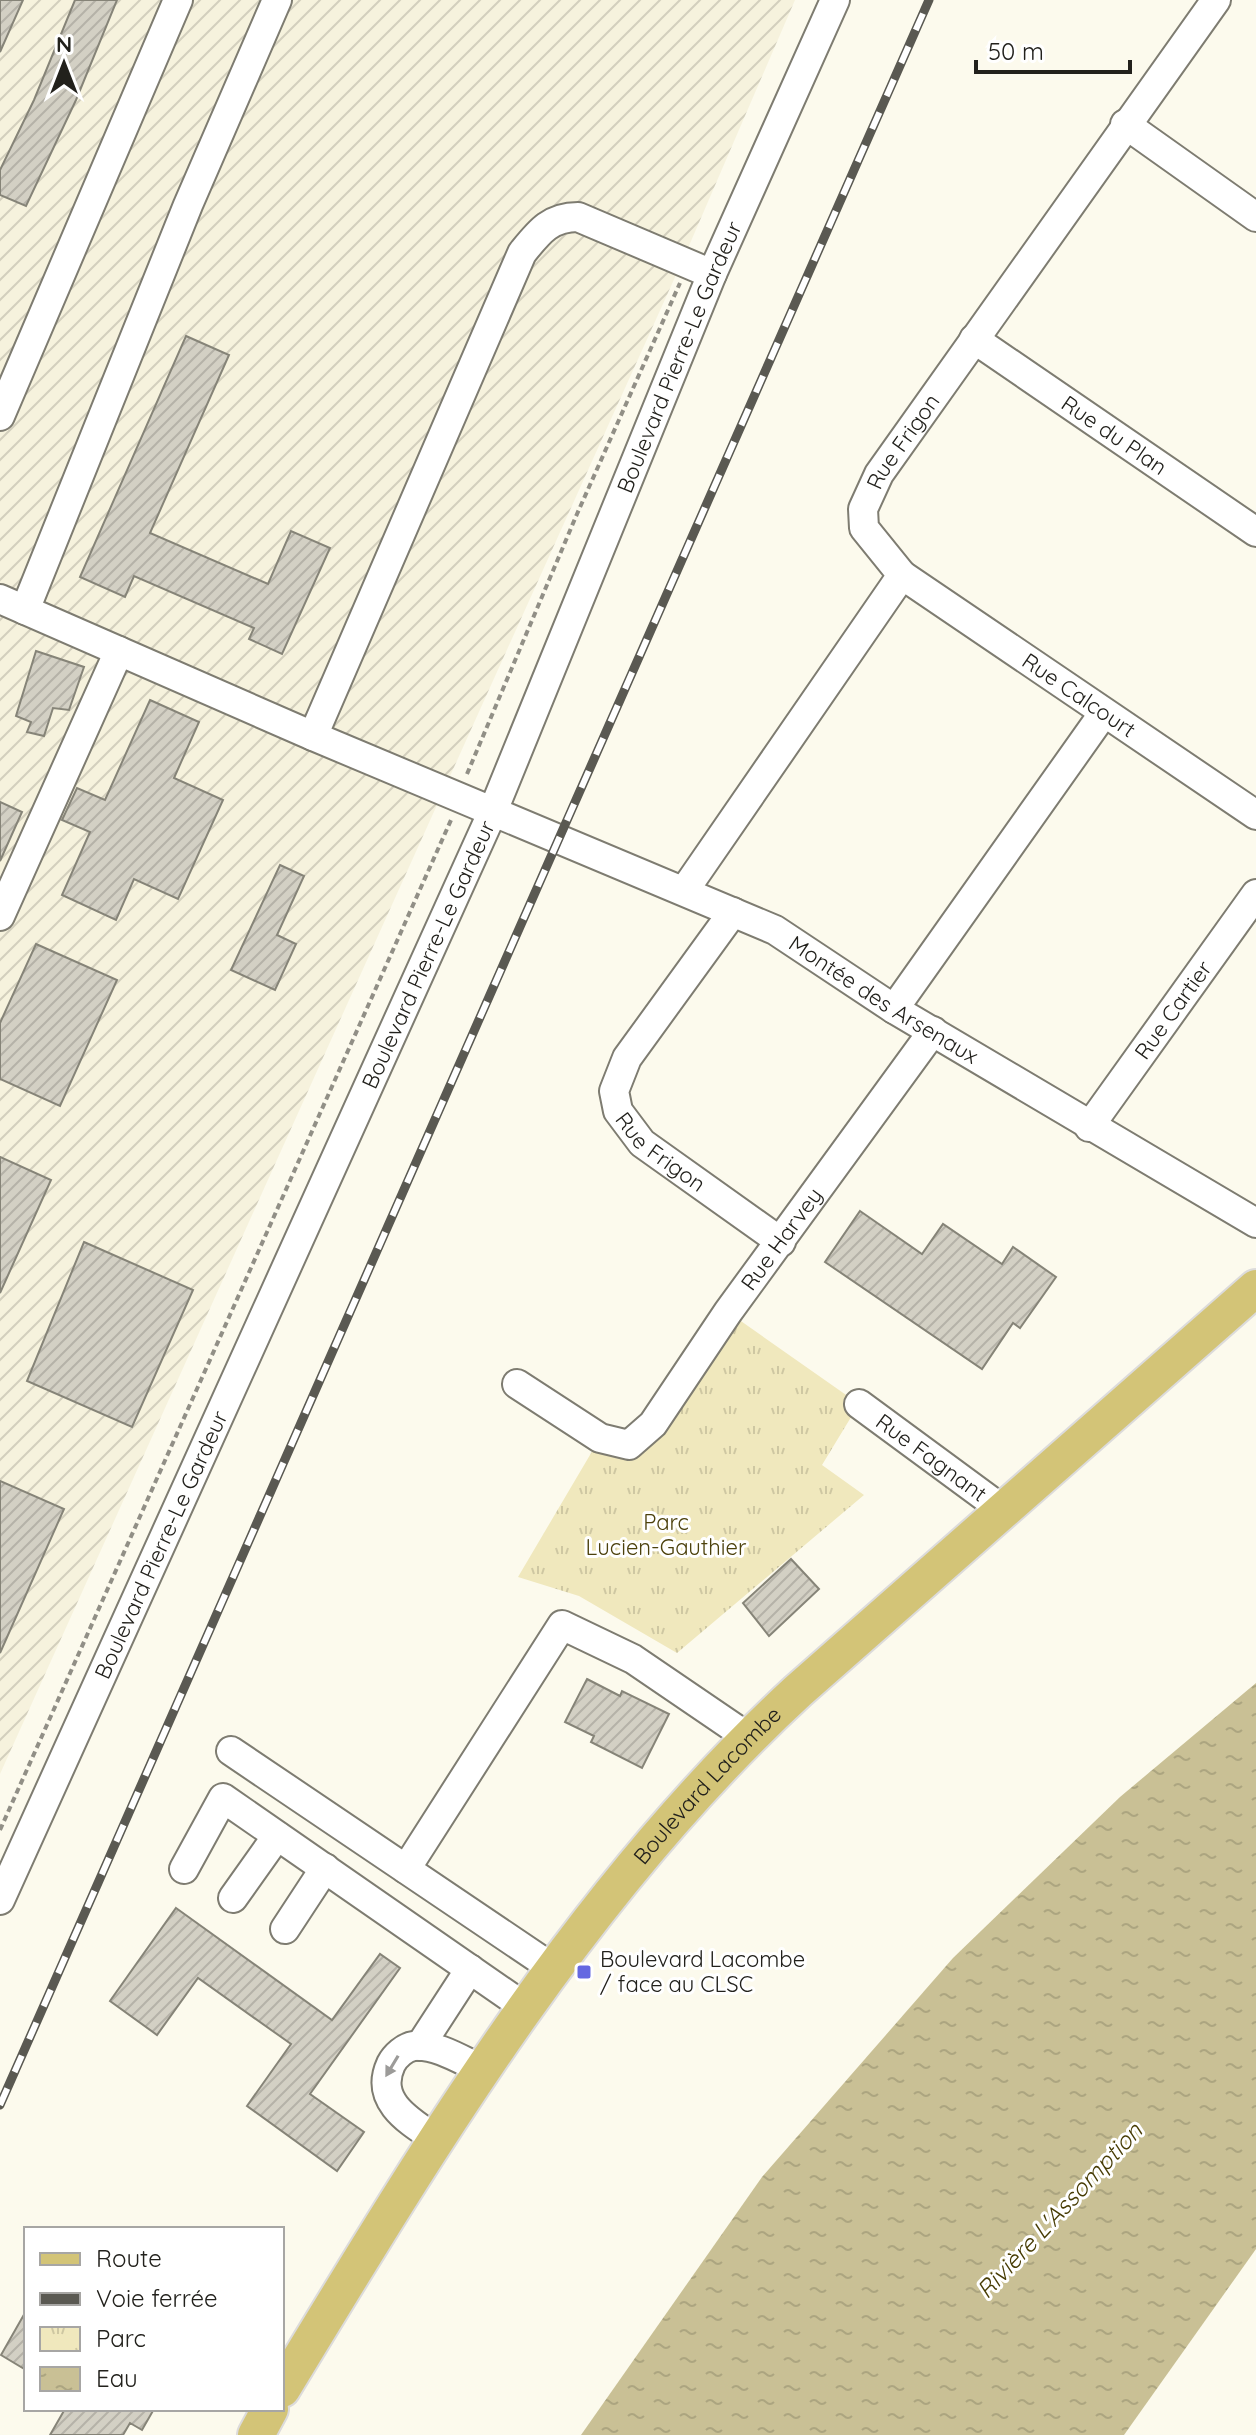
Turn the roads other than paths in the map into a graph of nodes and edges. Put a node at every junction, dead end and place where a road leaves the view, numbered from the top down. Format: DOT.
graph roads {
  1 [pos="178,0"];
  2 [pos="277,0"];
  3 [pos="835,0"];
  4 [pos="1216,0"];
  5 [pos="1125,124"];
  6 [pos="1256,217"];
  7 [pos="700,270"];
  8 [pos="974,339"];
  9 [pos="0,416"];
  10 [pos="1256,532"];
  11 [pos="902,575"];
  12 [pos="12,604"];
  13 [pos="119,651"];
  14 [pos="1103,714"];
  15 [pos="313,736"];
  16 [pos="493,811"];
  17 [pos="1256,815"];
  18 [pos="684,891"];
  19 [pos="1256,894"];
  20 [pos="733,912"];
  21 [pos="0,916"];
  22 [pos="894,1009"];
  23 [pos="933,1031"];
  24 [pos="1089,1127"];
  25 [pos="1256,1223"];
  26 [pos="781,1242"];
  27 [pos="1256,1288"];
  28 [pos="517,1384"];
  29 [pos="859,1404"];
  30 [pos="1003,1510"];
  31 [pos="749,1738"];
  32 [pos="231,1751"];
  33 [pos="277,1836"];
  34 [pos="325,1868"];
  35 [pos="184,1869"];
  36 [pos="406,1869"];
  37 [pos="233,1898"];
  38 [pos="0,1900"];
  39 [pos="285,1929"];
  40 [pos="470,1969"];
  41 [pos="554,1969"];
  42 [pos="526,2008"];
  43 [pos="420,2046"];
  44 [pos="483,2070"];
  45 [pos="436,2139"];
  46 [pos="284,2386"];
  47 [pos="269,2411"];
  48 [pos="256,2435"];
  1 -- 9 [label="street"];
  2 -- 12 [label="street"];
  3 -- 7 [label="street, Boulevard Pierre-Le Gardeur"];
  4 -- 5 [label="street, Rue Frigon"];
  5 -- 6 [label="street"];
  5 -- 8 [label="street, Rue Frigon"];
  7 -- 15 [label="street"];
  7 -- 16 [label="street, Boulevard Pierre-Le Gardeur"];
  8 -- 10 [label="street, Rue du Plan"];
  8 -- 11 [label="street, Rue Frigon"];
  11 -- 14 [label="street, Rue Calcourt"];
  11 -- 18 [label="street"];
  12 -- 13 [label="street, Montée des Arsenaux"];
  13 -- 15 [label="street, Montée des Arsenaux"];
  13 -- 21 [label="street"];
  14 -- 17 [label="street, Rue Calcourt"];
  14 -- 22 [label="street"];
  15 -- 16 [label="street, Montée des Arsenaux"];
  16 -- 18 [label="street, Montée des Arsenaux"];
  16 -- 38 [label="street, Boulevard Pierre-Le Gardeur"];
  18 -- 20 [label="street, Montée des Arsenaux"];
  19 -- 24 [label="street, Rue Cartier"];
  20 -- 22 [label="street, Montée des Arsenaux"];
  20 -- 26 [label="street, Rue Frigon"];
  22 -- 23 [label="street, Montée des Arsenaux"];
  23 -- 24 [label="street, Montée des Arsenaux"];
  23 -- 26 [label="street, Rue Harvey"];
  24 -- 25 [label="street, Montée des Arsenaux"];
  26 -- 28 [label="street, Rue Harvey"];
  27 -- 30 [label="main road, Boulevard Lacombe"];
  29 -- 30 [label="street, Rue Fagnant"];
  30 -- 31 [label="main road, Boulevard Lacombe"];
  31 -- 36 [label="street"];
  31 -- 41 [label="main road, Boulevard Lacombe"];
  32 -- 36 [label="street"];
  33 -- 34 [label="street"];
  33 -- 35 [label="street"];
  33 -- 37 [label="street"];
  34 -- 39 [label="street"];
  34 -- 40 [label="street"];
  36 -- 41 [label="street"];
  40 -- 42 [label="street"];
  40 -- 43 [label="street"];
  41 -- 42 [label="main road, Boulevard Lacombe"];
  42 -- 44 [label="main road, Boulevard Lacombe"];
  43 -- 44 [label="street"];
  43 -- 45 [label="street, one-way"];
  44 -- 45 [label="main road, Boulevard Lacombe"];
  45 -- 46 [label="main road, Boulevard Lacombe"];
  47 -- 48 [label="main road"];
}
